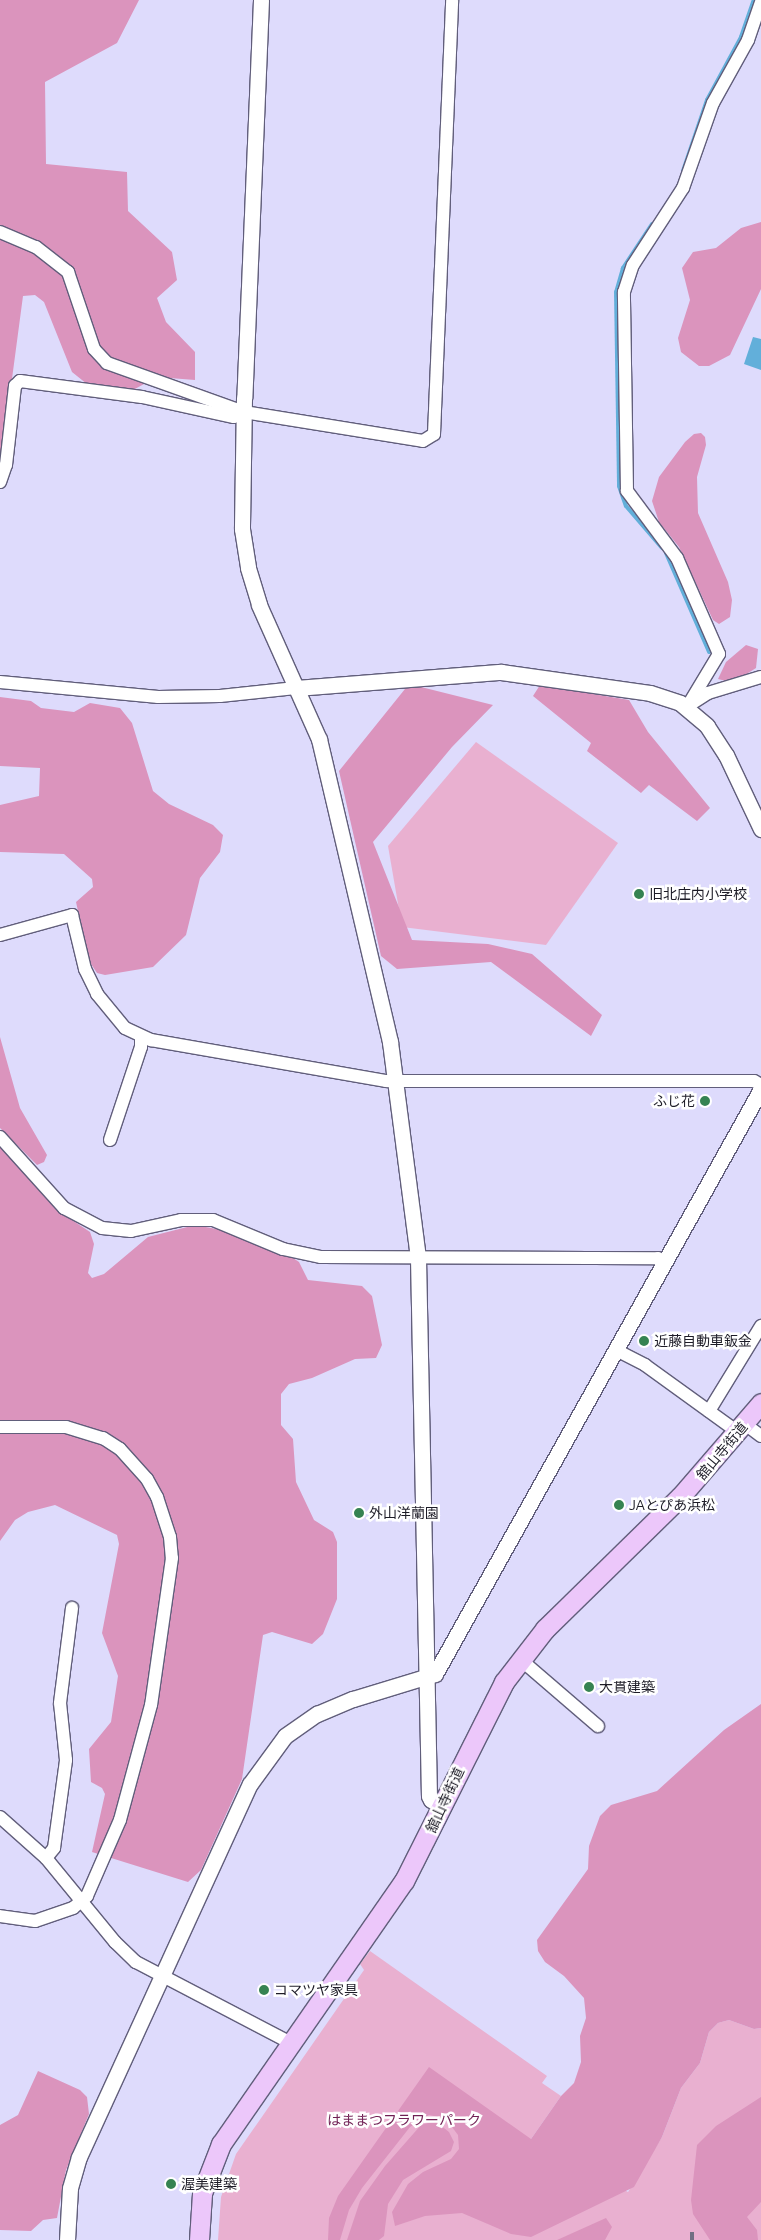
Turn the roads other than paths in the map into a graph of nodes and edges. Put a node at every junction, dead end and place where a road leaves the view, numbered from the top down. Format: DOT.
graph roads {
  1 [pos="261,0"];
  2 [pos="452,0"];
  3 [pos="761,2"];
  4 [pos="0,232"];
  5 [pos="244,412"];
  6 [pos="0,482"];
  7 [pos="761,677"];
  8 [pos="0,682"];
  9 [pos="296,688"];
  10 [pos="687,707"];
  11 [pos="761,829"];
  12 [pos="0,935"];
  13 [pos="141,1036"];
  14 [pos="395,1082"];
  15 [pos="761,1085"];
  16 [pos="761,1089"];
  17 [pos="0,1137"];
  18 [pos="110,1140"];
  19 [pos="418,1258"];
  20 [pos="665,1262"];
  21 [pos="761,1326"];
  22 [pos="616,1350"];
  23 [pos="761,1403"];
  24 [pos="709,1411"];
  25 [pos="0,1427"];
  26 [pos="742,1428"];
  27 [pos="761,1436"];
  28 [pos="72,1608"];
  29 [pos="520,1660"];
  30 [pos="427,1677"];
  31 [pos="598,1726"];
  32 [pos="442,1806"];
  33 [pos="0,1817"];
  34 [pos="46,1858"];
  35 [pos="81,1901"];
  36 [pos="0,1916"];
  37 [pos="161,1977"];
  38 [pos="291,2043"];
  39 [pos="67,2240"];
  40 [pos="199,2240"];
  1 -- 5 [label="street"];
  2 -- 5 [label="street"];
  3 -- 10 [label="street"];
  4 -- 5 [label="street"];
  5 -- 6 [label="street"];
  5 -- 9 [label="street"];
  7 -- 10 [label="street"];
  8 -- 9 [label="street"];
  9 -- 10 [label="street"];
  9 -- 14 [label="street"];
  10 -- 11 [label="street"];
  12 -- 13 [label="street"];
  13 -- 14 [label="street"];
  13 -- 18 [label="street"];
  14 -- 15 [label="street"];
  14 -- 19 [label="street"];
  16 -- 20 [label="street"];
  17 -- 19 [label="street"];
  19 -- 20 [label="street"];
  19 -- 30 [label="street"];
  20 -- 22 [label="street"];
  21 -- 24 [label="street"];
  22 -- 24 [label="street"];
  22 -- 30 [label="street"];
  23 -- 26 [label="main road, 舘山寺街道"];
  24 -- 26 [label="street"];
  25 -- 35 [label="street"];
  26 -- 27 [label="street"];
  26 -- 29 [label="main road, 舘山寺街道"];
  28 -- 34 [label="street"];
  29 -- 31 [label="street"];
  29 -- 32 [label="main road, 舘山寺街道"];
  30 -- 32 [label="street"];
  30 -- 37 [label="street"];
  32 -- 38 [label="main road, 舘山寺街道"];
  33 -- 34 [label="street"];
  34 -- 35 [label="street"];
  35 -- 36 [label="street"];
  35 -- 37 [label="street"];
  37 -- 38 [label="street"];
  37 -- 39 [label="street"];
  38 -- 40 [label="main road, 舘山寺街道"];
}
